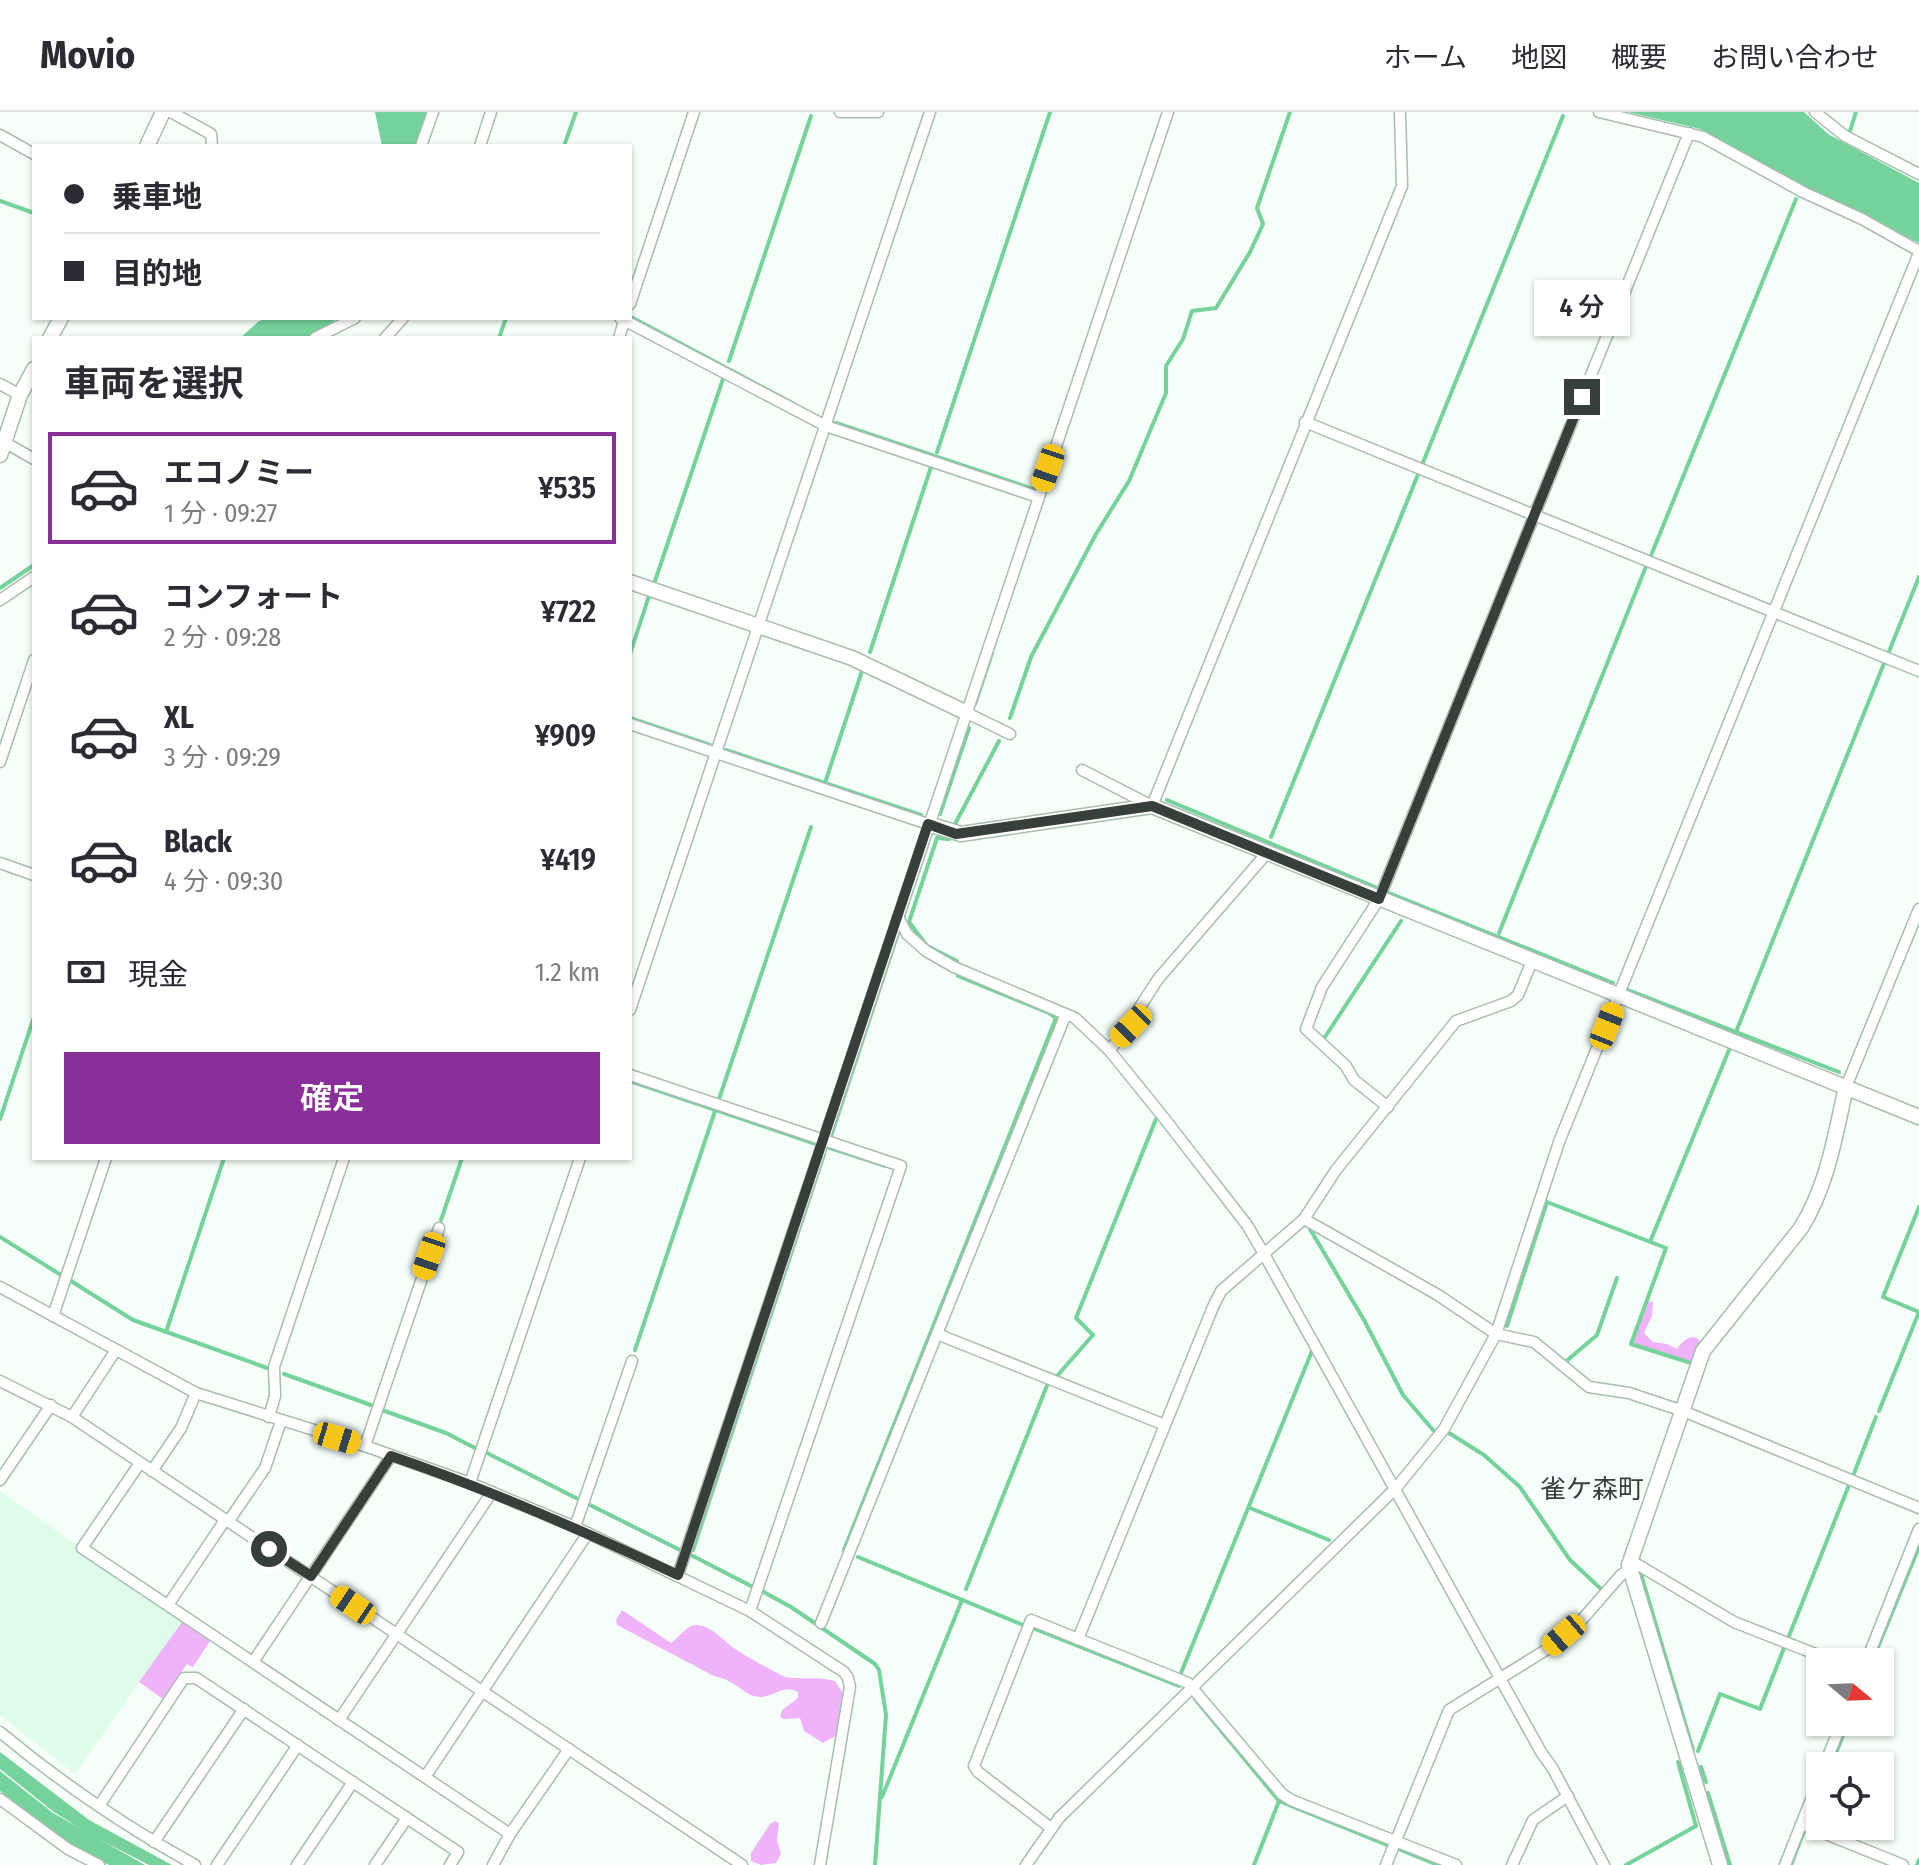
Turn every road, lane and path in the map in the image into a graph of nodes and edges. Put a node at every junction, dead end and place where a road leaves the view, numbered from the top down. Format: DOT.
graph roads {
  1 [pos="163,112"];
  2 [pos="171,112"];
  3 [pos="433,112"];
  4 [pos="491,112"];
  5 [pos="694,112"];
  6 [pos="840,112"];
  7 [pos="878,112"];
  8 [pos="930,112"];
  9 [pos="1168,112"];
  10 [pos="1400,112"];
  11 [pos="1599,112"];
  12 [pos="1815,112"];
  13 [pos="1689,133"];
  14 [pos="0,135"];
  15 [pos="148,144"];
  16 [pos="212,144"];
  17 [pos="422,144"];
  18 [pos="481,144"];
  19 [pos="32,153"];
  20 [pos="1919,174"];
  21 [pos="1919,252"];
  22 [pos="632,298"];
  23 [pos="351,320"];
  24 [pos="401,320"];
  25 [pos="625,320"];
  26 [pos="319,336"];
  27 [pos="387,336"];
  28 [pos="32,373"];
  29 [pos="0,384"];
  30 [pos="20,395"];
  31 [pos="1305,422"];
  32 [pos="826,426"];
  33 [pos="3,440"];
  34 [pos="32,458"];
  35 [pos="1038,497"];
  36 [pos="1534,515"];
  37 [pos="32,578"];
  38 [pos="632,583"];
  39 [pos="0,600"];
  40 [pos="1774,612"];
  41 [pos="759,626"];
  42 [pos="32,666"];
  43 [pos="1919,671"];
  44 [pos="967,713"];
  45 [pos="632,725"];
  46 [pos="1010,734"];
  47 [pos="716,753"];
  48 [pos="0,762"];
  49 [pos="1082,770"];
  50 [pos="1152,806"];
  51 [pos="928,824"];
  52 [pos="1267,853"];
  53 [pos="0,863"];
  54 [pos="32,874"];
  55 [pos="1379,899"];
  56 [pos="1919,909"];
  57 [pos="898,917"];
  58 [pos="1532,961"];
  59 [pos="1619,997"];
  60 [pos="632,1004"];
  61 [pos="1066,1014"];
  62 [pos="1109,1050"];
  63 [pos="632,1076"];
  64 [pos="1846,1087"];
  65 [pos="1388,1107"];
  66 [pos="1919,1117"];
  67 [pos="823,1140"];
  68 [pos="105,1160"];
  69 [pos="343,1160"];
  70 [pos="579,1160"];
  71 [pos="1304,1219"];
  72 [pos="439,1228"];
  73 [pos="1264,1254"];
  74 [pos="2,1291"];
  75 [pos="53,1316"];
  76 [pos="937,1334"];
  77 [pos="1496,1334"];
  78 [pos="116,1350"];
  79 [pos="632,1361"];
  80 [pos="0,1381"];
  81 [pos="196,1393"];
  82 [pos="51,1405"];
  83 [pos="1683,1411"];
  84 [pos="72,1417"];
  85 [pos="269,1417"];
  86 [pos="281,1421"];
  87 [pos="1165,1425"];
  88 [pos="365,1446"];
  89 [pos="391,1456"];
  90 [pos="140,1463"];
  91 [pos="152,1471"];
  92 [pos="0,1480"];
  93 [pos="470,1483"];
  94 [pos="1396,1488"];
  95 [pos="492,1492"];
  96 [pos="1919,1508"];
  97 [pos="226,1521"];
  98 [pos="575,1527"];
  99 [pos="1919,1529"];
  100 [pos="588,1533"];
  101 [pos="1630,1565"];
  102 [pos="678,1575"];
  103 [pos="311,1576"];
  104 [pos="168,1605"];
  105 [pos="750,1611"];
  106 [pos="821,1623"];
  107 [pos="396,1633"];
  108 [pos="1078,1639"];
  109 [pos="1872,1648"];
  110 [pos="1806,1650"];
  111 [pos="253,1662"];
  112 [pos="1502,1678"];
  113 [pos="1192,1687"];
  114 [pos="483,1691"];
  115 [pos="244,1709"];
  116 [pos="339,1720"];
  117 [pos="0,1732"];
  118 [pos="298,1745"];
  119 [pos="569,1749"];
  120 [pos="425,1777"];
  121 [pos="353,1782"];
  122 [pos="1568,1796"];
  123 [pos="0,1799"];
  124 [pos="99,1806"];
  125 [pos="1806,1812"];
  126 [pos="407,1818"];
  127 [pos="1801,1824"];
  128 [pos="1051,1828"];
  129 [pos="510,1834"];
  130 [pos="1395,1841"];
  131 [pos="154,1842"];
  132 [pos="739,1864"];
  133 [pos="99,1865"];
  134 [pos="195,1865"];
  135 [pos="217,1865"];
  136 [pos="297,1865"];
  137 [pos="375,1865"];
  138 [pos="450,1865"];
  139 [pos="493,1865"];
  140 [pos="820,1865"];
  141 [pos="1026,1865"];
  142 [pos="1386,1865"];
  143 [pos="1456,1865"];
  144 [pos="1512,1865"];
  145 [pos="1604,1865"];
  146 [pos="1720,1865"];
  147 [pos="1785,1865"];
  148 [pos="1903,1865"];
  1 -- 15 [label="street"];
  2 -- 16 [label="street"];
  3 -- 17 [label="street"];
  4 -- 18 [label="street"];
  5 -- 22 [label="street"];
  6 -- 7 [label="street"];
  8 -- 32 [label="street"];
  9 -- 35 [label="street"];
  10 -- 31 [label="street"];
  11 -- 13 [label="street"];
  12 -- 20 [label="street"];
  13 -- 21 [label="street"];
  13 -- 36 [label="street"];
  14 -- 19 [label="street"];
  21 -- 40 [label="street"];
  23 -- 26 [label="street"];
  24 -- 27 [label="street"];
  25 -- 32 [label="street"];
  28 -- 30 [label="street"];
  29 -- 30 [label="street"];
  30 -- 33 [label="street"];
  31 -- 36 [label="street"];
  31 -- 50 [label="street"];
  32 -- 35 [label="street"];
  32 -- 41 [label="street"];
  33 -- 34 [label="street"];
  35 -- 44 [label="street"];
  36 -- 40 [label="street"];
  36 -- 55 [label="street"];
  37 -- 39 [label="street"];
  38 -- 41 [label="street"];
  40 -- 43 [label="street"];
  40 -- 59 [label="street"];
  41 -- 44 [label="street"];
  41 -- 47 [label="street"];
  42 -- 48 [label="street"];
  44 -- 46 [label="street"];
  44 -- 51 [label="street"];
  45 -- 47 [label="street"];
  47 -- 51 [label="street"];
  47 -- 60 [label="street"];
  49 -- 50 [label="street"];
  50 -- 51 [label="street"];
  50 -- 52 [label="street"];
  51 -- 57 [label="street"];
  52 -- 55 [label="street"];
  52 -- 62 [label="street"];
  53 -- 54 [label="street"];
  55 -- 58 [label="street"];
  55 -- 65 [label="street"];
  56 -- 64 [label="street"];
  57 -- 61 [label="street"];
  57 -- 67 [label="street"];
  58 -- 59 [label="street"];
  58 -- 65 [label="street"];
  59 -- 64 [label="street"];
  59 -- 77 [label="street"];
  61 -- 62 [label="street"];
  61 -- 76 [label="street"];
  62 -- 73 [label="street"];
  63 -- 67 [label="street"];
  64 -- 66 [label="street"];
  64 -- 83 [label="street"];
  65 -- 71 [label="street"];
  67 -- 102 [label="street"];
  67 -- 105 [label="street"];
  68 -- 75 [label="street"];
  69 -- 85 [label="street"];
  70 -- 93 [label="street"];
  71 -- 73 [label="street"];
  71 -- 77 [label="street"];
  72 -- 88 [label="street"];
  73 -- 87 [label="street"];
  73 -- 94 [label="street"];
  74 -- 75 [label="street"];
  75 -- 78 [label="street"];
  76 -- 87 [label="street"];
  76 -- 106 [label="street"];
  77 -- 83 [label="street"];
  77 -- 94 [label="street"];
  78 -- 81 [label="street"];
  78 -- 84 [label="street"];
  79 -- 98 [label="street"];
  80 -- 82 [label="street"];
  81 -- 85 [label="street"];
  81 -- 91 [label="street"];
  82 -- 84 [label="street"];
  82 -- 92 [label="street"];
  83 -- 96 [label="street"];
  83 -- 101 [label="street"];
  84 -- 90 [label="street"];
  85 -- 86 [label="street"];
  86 -- 88 [label="street"];
  86 -- 97 [label="street"];
  87 -- 108 [label="street"];
  88 -- 89 [label="street"];
  89 -- 93 [label="street"];
  89 -- 103 [label="street"];
  90 -- 91 [label="street"];
  90 -- 104 [label="street"];
  91 -- 97 [label="street"];
  93 -- 95 [label="street"];
  94 -- 112 [label="street"];
  94 -- 113 [label="street"];
  95 -- 98 [label="street"];
  95 -- 107 [label="street"];
  97 -- 103 [label="street"];
  97 -- 104 [label="street"];
  98 -- 100 [label="street"];
  99 -- 109 [label="street"];
  100 -- 102 [label="street"];
  100 -- 114 [label="street"];
  101 -- 110 [label="street"];
  101 -- 112 [label="street"];
  101 -- 146 [label="street"];
  102 -- 105 [label="street"];
  103 -- 107 [label="street"];
  103 -- 111 [label="street"];
  104 -- 111 [label="street"];
  105 -- 140 [label="street"];
  107 -- 114 [label="street"];
  107 -- 116 [label="street"];
  108 -- 113 [label="street"];
  108 -- 128 [label="street"];
  111 -- 116 [label="street"];
  112 -- 122 [label="street"];
  112 -- 130 [label="street"];
  113 -- 128 [label="street"];
  113 -- 130 [label="street"];
  114 -- 119 [label="street"];
  114 -- 120 [label="street"];
  115 -- 118 [label="street"];
  115 -- 124 [label="street"];
  115 -- 131 [label="street"];
  116 -- 120 [label="street"];
  117 -- 124 [label="street"];
  118 -- 121 [label="street"];
  118 -- 135 [label="street"];
  119 -- 129 [label="street"];
  119 -- 132 [label="street"];
  120 -- 129 [label="street"];
  121 -- 126 [label="street"];
  121 -- 136 [label="street"];
  122 -- 144 [label="street"];
  122 -- 145 [label="street"];
  123 -- 133 [label="street"];
  124 -- 131 [label="street"];
  125 -- 127 [label="street"];
  126 -- 137 [label="street"];
  126 -- 138 [label="street"];
  127 -- 147 [label="street"];
  127 -- 148 [label="street"];
  128 -- 141 [label="street"];
  129 -- 139 [label="street"];
  130 -- 142 [label="street"];
  130 -- 143 [label="street"];
  131 -- 134 [label="street"];
}
